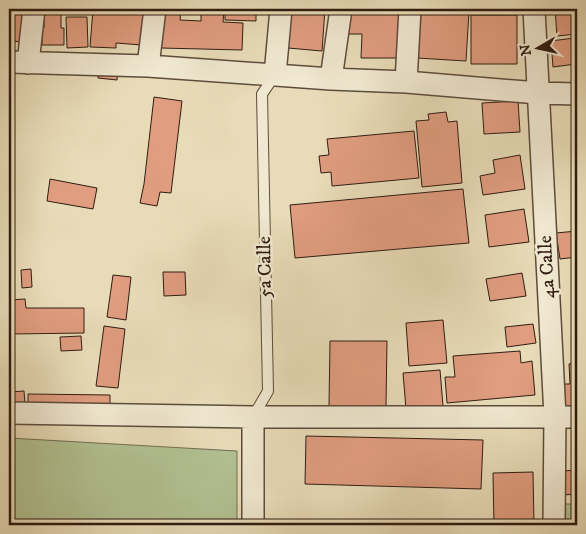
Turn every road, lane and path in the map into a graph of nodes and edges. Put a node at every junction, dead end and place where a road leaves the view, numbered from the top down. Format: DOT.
graph roads {
  1 [pos="34,9"];
  2 [pos="155,9"];
  3 [pos="281,9"];
  4 [pos="341,9"];
  5 [pos="410,9"];
  6 [pos="534,9"];
  7 [pos="18,62"];
  8 [pos="148,66"];
  9 [pos="275,75"];
  10 [pos="331,79"];
  11 [pos="406,82"];
  12 [pos="538,92"];
  13 [pos="577,94"];
  14 [pos="9,413"];
  15 [pos="555,416"];
  16 [pos="253,417"];
  17 [pos="577,417"];
  18 [pos="253,525"];
  19 [pos="554,525"];
  1 -- 7 [label="street"];
  2 -- 8 [label="street"];
  3 -- 9 [label="street, 5a Calle"];
  4 -- 10 [label="street"];
  5 -- 11 [label="street"];
  6 -- 12 [label="street, 4a Calle"];
  7 -- 8 [label="street"];
  8 -- 9 [label="street"];
  9 -- 10 [label="street"];
  9 -- 16 [label="lane, 5a Calle"];
  10 -- 11 [label="street"];
  11 -- 12 [label="street"];
  12 -- 13 [label="street"];
  12 -- 15 [label="street, 4a Calle"];
  14 -- 16 [label="street"];
  15 -- 16 [label="street"];
  15 -- 17 [label="street"];
  15 -- 19 [label="street, 4a Calle"];
  16 -- 18 [label="street, 5a Calle"];
}
